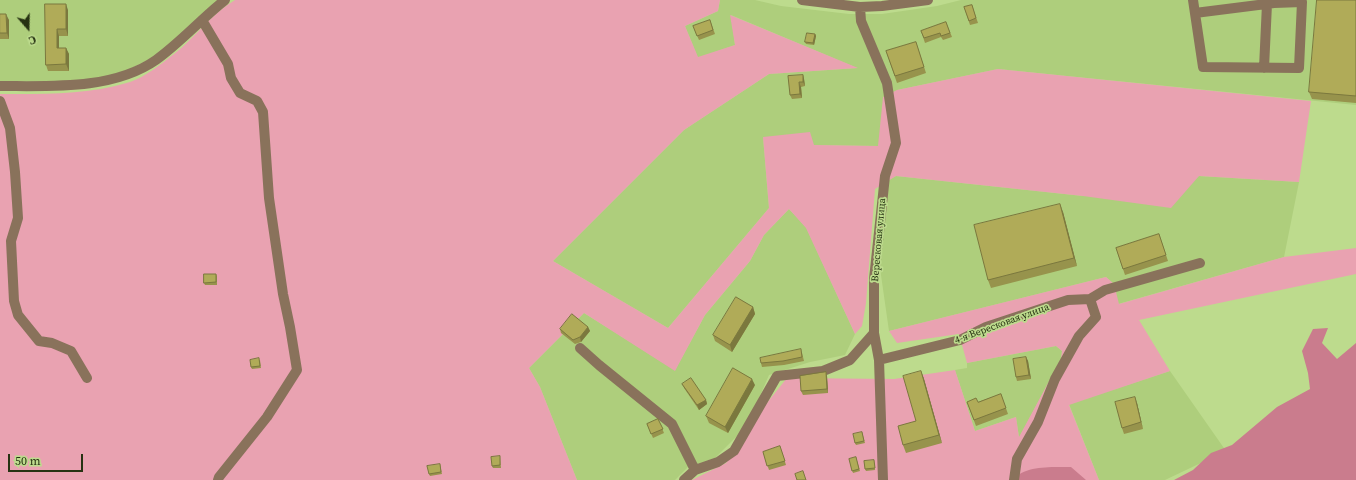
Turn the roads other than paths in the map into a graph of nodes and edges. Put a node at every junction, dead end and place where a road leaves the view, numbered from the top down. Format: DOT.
graph roads {
  1 [pos="210,0"];
  2 [pos="225,0"];
  3 [pos="802,0"];
  4 [pos="928,0"];
  5 [pos="1193,0"];
  6 [pos="1300,1"];
  7 [pos="1271,2"];
  8 [pos="860,7"];
  9 [pos="1194,13"];
  10 [pos="206,16"];
  11 [pos="1264,68"];
  12 [pos="0,86"];
  13 [pos="0,100"];
  14 [pos="1200,263"];
  15 [pos="1090,299"];
  16 [pos="874,333"];
  17 [pos="580,348"];
  18 [pos="879,360"];
  19 [pos="87,378"];
  20 [pos="695,470"];
  21 [pos="218,480"];
  22 [pos="684,480"];
  23 [pos="882,480"];
  24 [pos="1014,480"];
  1 -- 10 [label="street"];
  2 -- 10 [label="street"];
  3 -- 8 [label="street"];
  4 -- 8 [label="street"];
  5 -- 9 [label="street"];
  6 -- 7 [label="street"];
  6 -- 11 [label="street"];
  7 -- 9 [label="street"];
  7 -- 11 [label="street"];
  8 -- 16 [label="street, Вересковая улица"];
  9 -- 11 [label="street"];
  10 -- 12 [label="street"];
  10 -- 21 [label="street"];
  13 -- 19 [label="street"];
  14 -- 15 [label="street"];
  15 -- 18 [label="street, 4-я Вересковая улица"];
  15 -- 24 [label="street"];
  16 -- 18 [label="street, Вересковая улица"];
  16 -- 20 [label="street"];
  17 -- 20 [label="street"];
  18 -- 23 [label="street, Вересковая улица"];
  20 -- 22 [label="street"];
}
